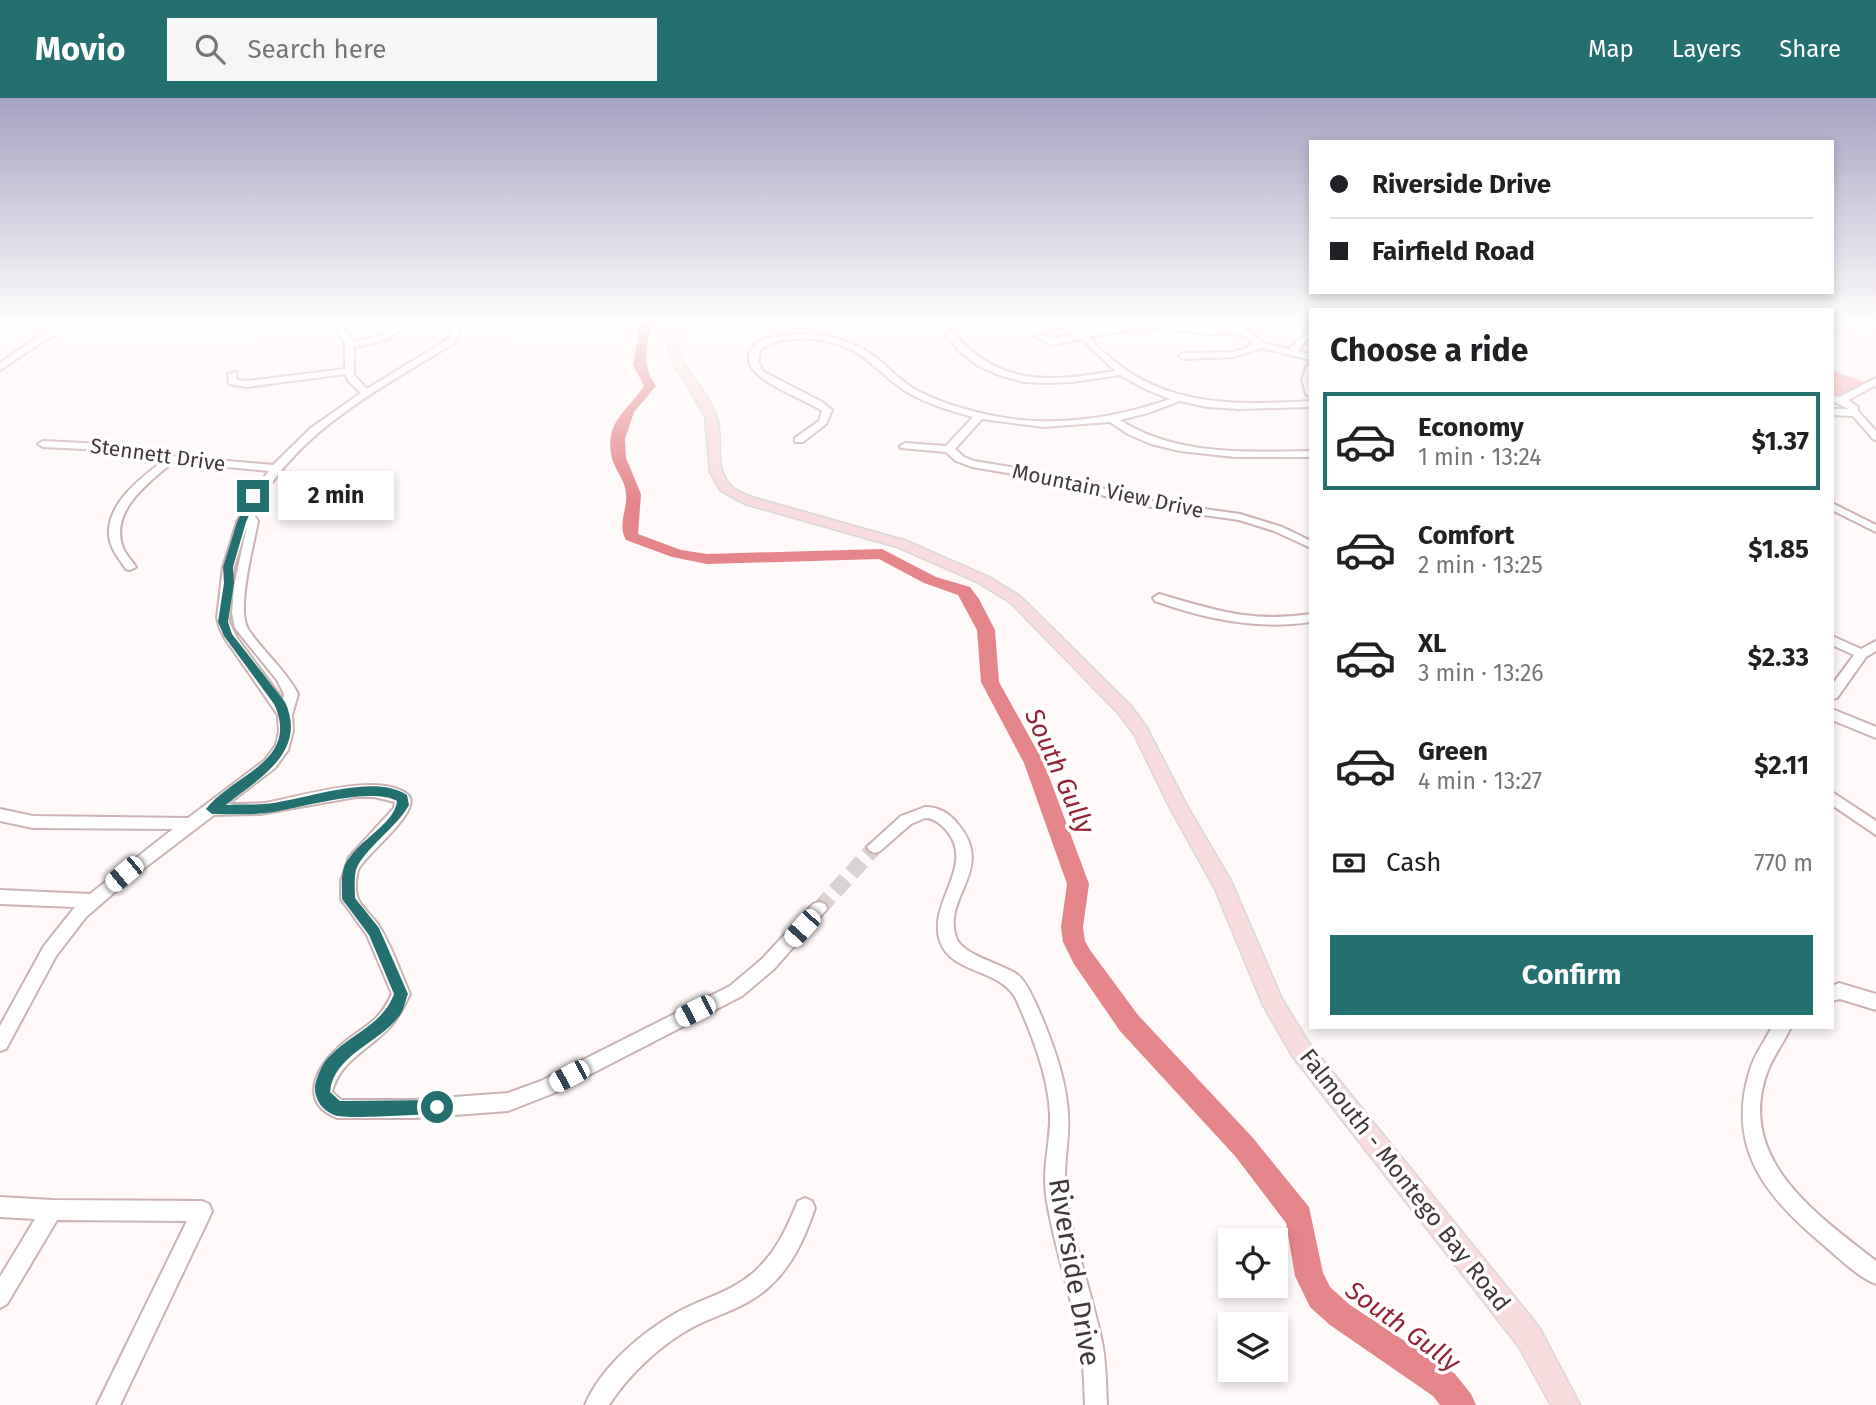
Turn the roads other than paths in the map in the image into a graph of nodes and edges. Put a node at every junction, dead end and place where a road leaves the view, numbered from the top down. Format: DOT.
graph roads {
  1 [pos="232,381"];
  2 [pos="270,381"];
  3 [pos="353,381"];
  4 [pos="386,381"];
  5 [pos="689,381"];
  6 [pos="771,381"];
  7 [pos="899,381"];
  8 [pos="1044,381"];
  9 [pos="1079,381"];
  10 [pos="1135,381"];
  11 [pos="1876,382"];
  12 [pos="367,393"];
  13 [pos="1836,399"];
  14 [pos="1176,400"];
  15 [pos="1309,404"];
  16 [pos="1854,412"];
  17 [pos="1837,413"];
  18 [pos="979,417"];
  19 [pos="1113,420"];
  20 [pos="1862,423"];
  21 [pos="1876,437"];
  22 [pos="799,440"];
  23 [pos="43,444"];
  24 [pos="905,446"];
  25 [pos="949,449"];
  26 [pos="1309,454"];
  27 [pos="171,459"];
  28 [pos="273,468"];
  29 [pos="1834,507"];
  30 [pos="1876,529"];
  31 [pos="1309,544"];
  32 [pos="130,567"];
  33 [pos="1159,598"];
  34 [pos="1309,618"];
  35 [pos="1834,641"];
  36 [pos="1876,645"];
  37 [pos="1862,654"];
  38 [pos="1834,692"];
  39 [pos="1834,715"];
  40 [pos="1876,733"];
  41 [pos="1834,798"];
  42 [pos="212,809"];
  43 [pos="0,815"];
  44 [pos="193,824"];
  45 [pos="1876,829"];
  46 [pos="875,847"];
  47 [pos="0,897"];
  48 [pos="93,901"];
  49 [pos="819,909"];
  50 [pos="1835,990"];
  51 [pos="1876,1002"];
  52 [pos="1781,1029"];
  53 [pos="0,1043"];
  54 [pos="0,1207"];
  55 [pos="805,1208"];
  56 [pos="52,1210"];
  57 [pos="1876,1274"];
  58 [pos="0,1297"];
  59 [pos="108,1405"];
  60 [pos="596,1405"];
  61 [pos="1096,1405"];
  62 [pos="1566,1405"];
  1 -- 2 [label="street"];
  3 -- 12 [label="street"];
  4 -- 12 [label="street"];
  5 -- 62 [label="main road, Falmouth - Montego Bay Road"];
  6 -- 22 [label="street"];
  7 -- 18 [label="street"];
  8 -- 9 [label="street"];
  10 -- 14 [label="street"];
  11 -- 13 [label="street"];
  12 -- 28 [label="street"];
  13 -- 16 [label="street"];
  14 -- 15 [label="street"];
  14 -- 19 [label="street"];
  16 -- 17 [label="street"];
  16 -- 20 [label="street"];
  17 -- 20 [label="street"];
  18 -- 19 [label="street"];
  18 -- 25 [label="street"];
  19 -- 26 [label="street"];
  20 -- 21 [label="street"];
  23 -- 27 [label="street, Stennett Drive"];
  24 -- 25 [label="street"];
  25 -- 31 [label="street, Mountain View Drive"];
  27 -- 28 [label="street, Stennett Drive"];
  27 -- 32 [label="street"];
  28 -- 42 [label="street"];
  29 -- 30 [label="street"];
  33 -- 34 [label="street"];
  35 -- 37 [label="street"];
  36 -- 37 [label="street"];
  37 -- 38 [label="street"];
  39 -- 40 [label="street"];
  41 -- 45 [label="street"];
  42 -- 44 [label="street"];
  42 -- 49 [label="street"];
  43 -- 44 [label="street"];
  44 -- 48 [label="street"];
  46 -- 61 [label="street, Riverside Drive"];
  47 -- 48 [label="street"];
  48 -- 53 [label="street"];
  50 -- 51 [label="street"];
  52 -- 57 [label="street"];
  54 -- 56 [label="street"];
  55 -- 60 [label="street"];
  56 -- 58 [label="street"];
  56 -- 59 [label="street"];
}
